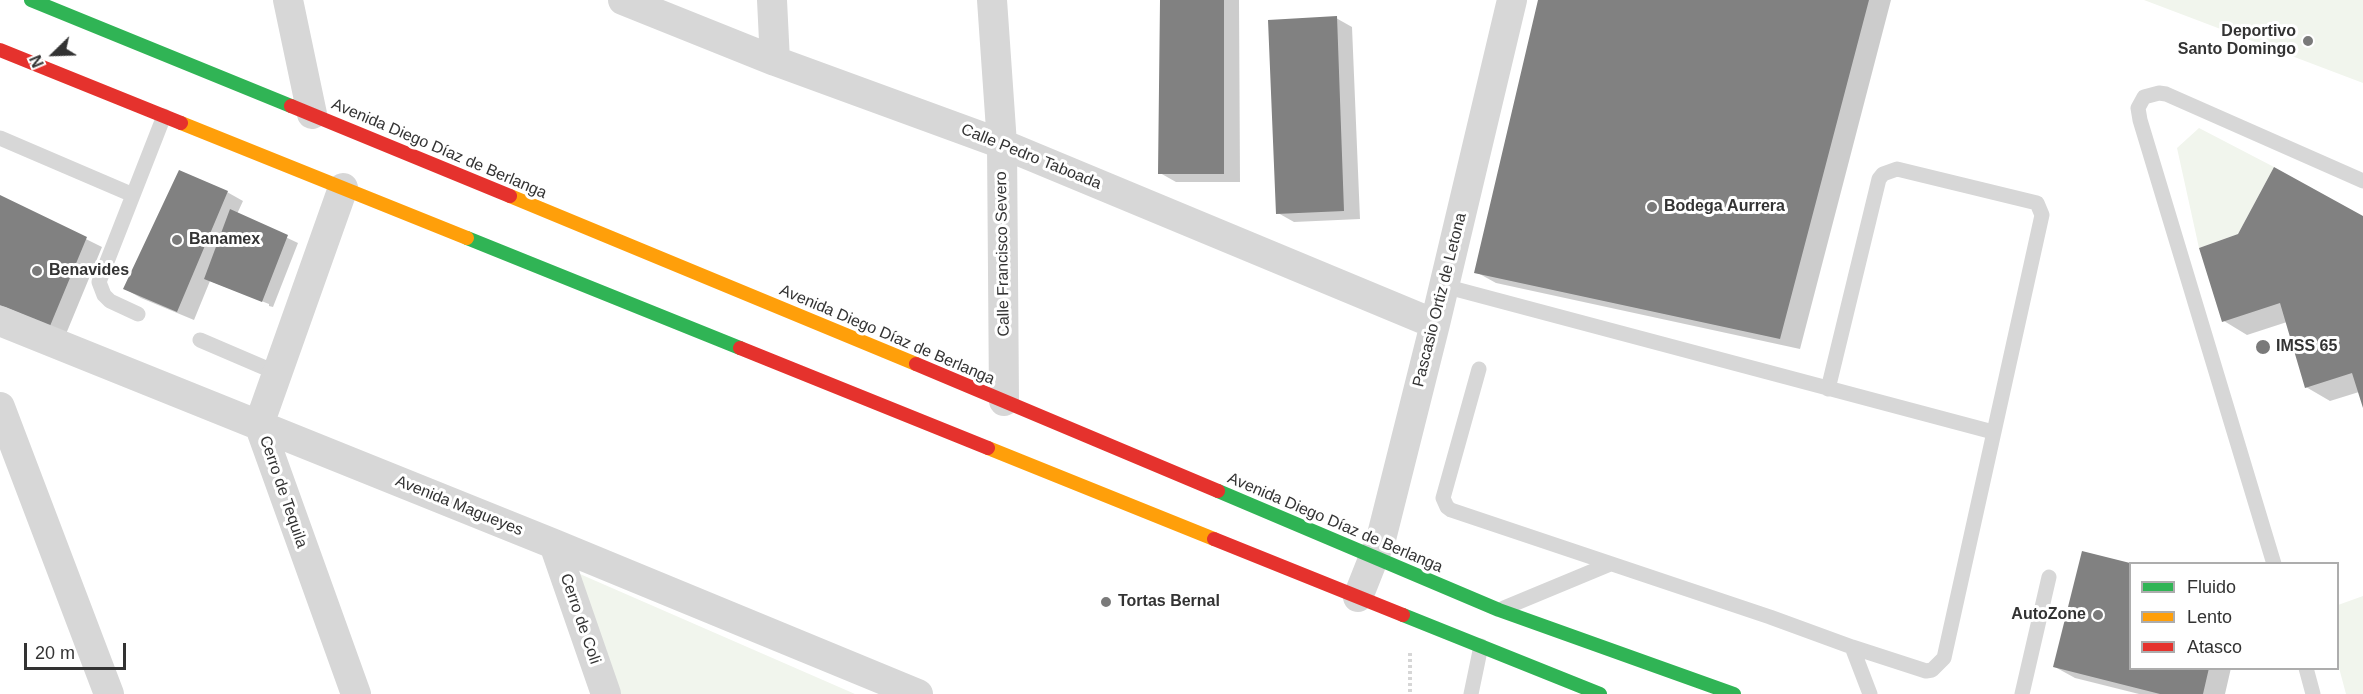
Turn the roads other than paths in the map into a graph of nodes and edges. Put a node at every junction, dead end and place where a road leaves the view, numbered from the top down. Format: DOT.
graph roads {
  1 [pos="31,0"];
  2 [pos="288,0"];
  3 [pos="622,0"];
  4 [pos="772,0"];
  5 [pos="992,0"];
  6 [pos="1512,0"];
  7 [pos="0,50"];
  8 [pos="775,61"];
  9 [pos="312,114"];
  10 [pos="164,116"];
  11 [pos="0,138"];
  12 [pos="1002,144"];
  13 [pos="2363,181"];
  14 [pos="343,188"];
  15 [pos="133,195"];
  16 [pos="1444,286"];
  17 [pos="138,315"];
  18 [pos="0,321"];
  19 [pos="1435,324"];
  20 [pos="200,340"];
  21 [pos="1479,369"];
  22 [pos="277,373"];
  23 [pos="1828,389"];
  24 [pos="1004,401"];
  25 [pos="0,407"];
  26 [pos="260,427"];
  27 [pos="1993,432"];
  28 [pos="554,544"];
  29 [pos="1373,558"];
  30 [pos="2273,562"];
  31 [pos="1610,564"];
  32 [pos="2049,577"];
  33 [pos="1358,597"];
  34 [pos="1499,610"];
  35 [pos="1481,646"];
  36 [pos="1852,647"];
  37 [pos="2306,670"];
  38 [pos="1581,691"];
  39 [pos="109,694"];
  40 [pos="356,694"];
  41 [pos="606,694"];
  42 [pos="918,694"];
  43 [pos="1471,694"];
  44 [pos="1600,694"];
  45 [pos="1734,694"];
  46 [pos="1870,694"];
  47 [pos="2022,694"];
  48 [pos="2313,694"];
  1 -- 9 [label="main road, Avenida Diego Díaz de Berlanga"];
  2 -- 9 [label="street"];
  3 -- 8 [label="street, Calle Pedro Taboada"];
  4 -- 8 [label="street"];
  5 -- 12 [label="street, Calle Francisco Severo"];
  6 -- 16 [label="street, Pascasio Ortiz de Letona"];
  7 -- 10 [label="main road"];
  8 -- 12 [label="street, Calle Pedro Taboada"];
  9 -- 24 [label="main road, Avenida Diego Díaz de Berlanga"];
  10 -- 14 [label="main road"];
  10 -- 15 [label="lane"];
  11 -- 15 [label="lane"];
  12 -- 19 [label="street, Calle Pedro Taboada"];
  12 -- 24 [label="street, Calle Francisco Severo"];
  13 -- 30 [label="lane"];
  14 -- 22 [label="street, Cerro de Tequila"];
  14 -- 33 [label="main road"];
  15 -- 17 [label="lane"];
  16 -- 19 [label="street, Pascasio Ortiz de Letona"];
  16 -- 23 [label="lane"];
  18 -- 26 [label="street, Avenida Magueyes"];
  19 -- 29 [label="street, Pascasio Ortiz de Letona"];
  20 -- 22 [label="lane"];
  21 -- 31 [label="lane"];
  22 -- 26 [label="street, Cerro de Tequila"];
  23 -- 27 [label="lane"];
  23 -- 27 [label="lane"];
  24 -- 29 [label="main road, Avenida Diego Díaz de Berlanga"];
  25 -- 39 [label="street"];
  26 -- 28 [label="street, Avenida Magueyes"];
  26 -- 40 [label="street, Cerro de Tequila"];
  27 -- 36 [label="lane"];
  28 -- 41 [label="street, Cerro de Coli"];
  28 -- 42 [label="street, Avenida Magueyes"];
  29 -- 33 [label="street, Pascasio Ortiz de Letona"];
  29 -- 34 [label="main road, Avenida Diego Díaz de Berlanga"];
  31 -- 34 [label="lane"];
  31 -- 36 [label="lane"];
  32 -- 47 [label="lane"];
  33 -- 35 [label="main road"];
  34 -- 45 [label="main road, Avenida Diego Díaz de Berlanga"];
  35 -- 38 [label="main road"];
  35 -- 43 [label="lane"];
  36 -- 46 [label="lane"];
  37 -- 48 [label="lane"];
  38 -- 44 [label="main road"];
}
